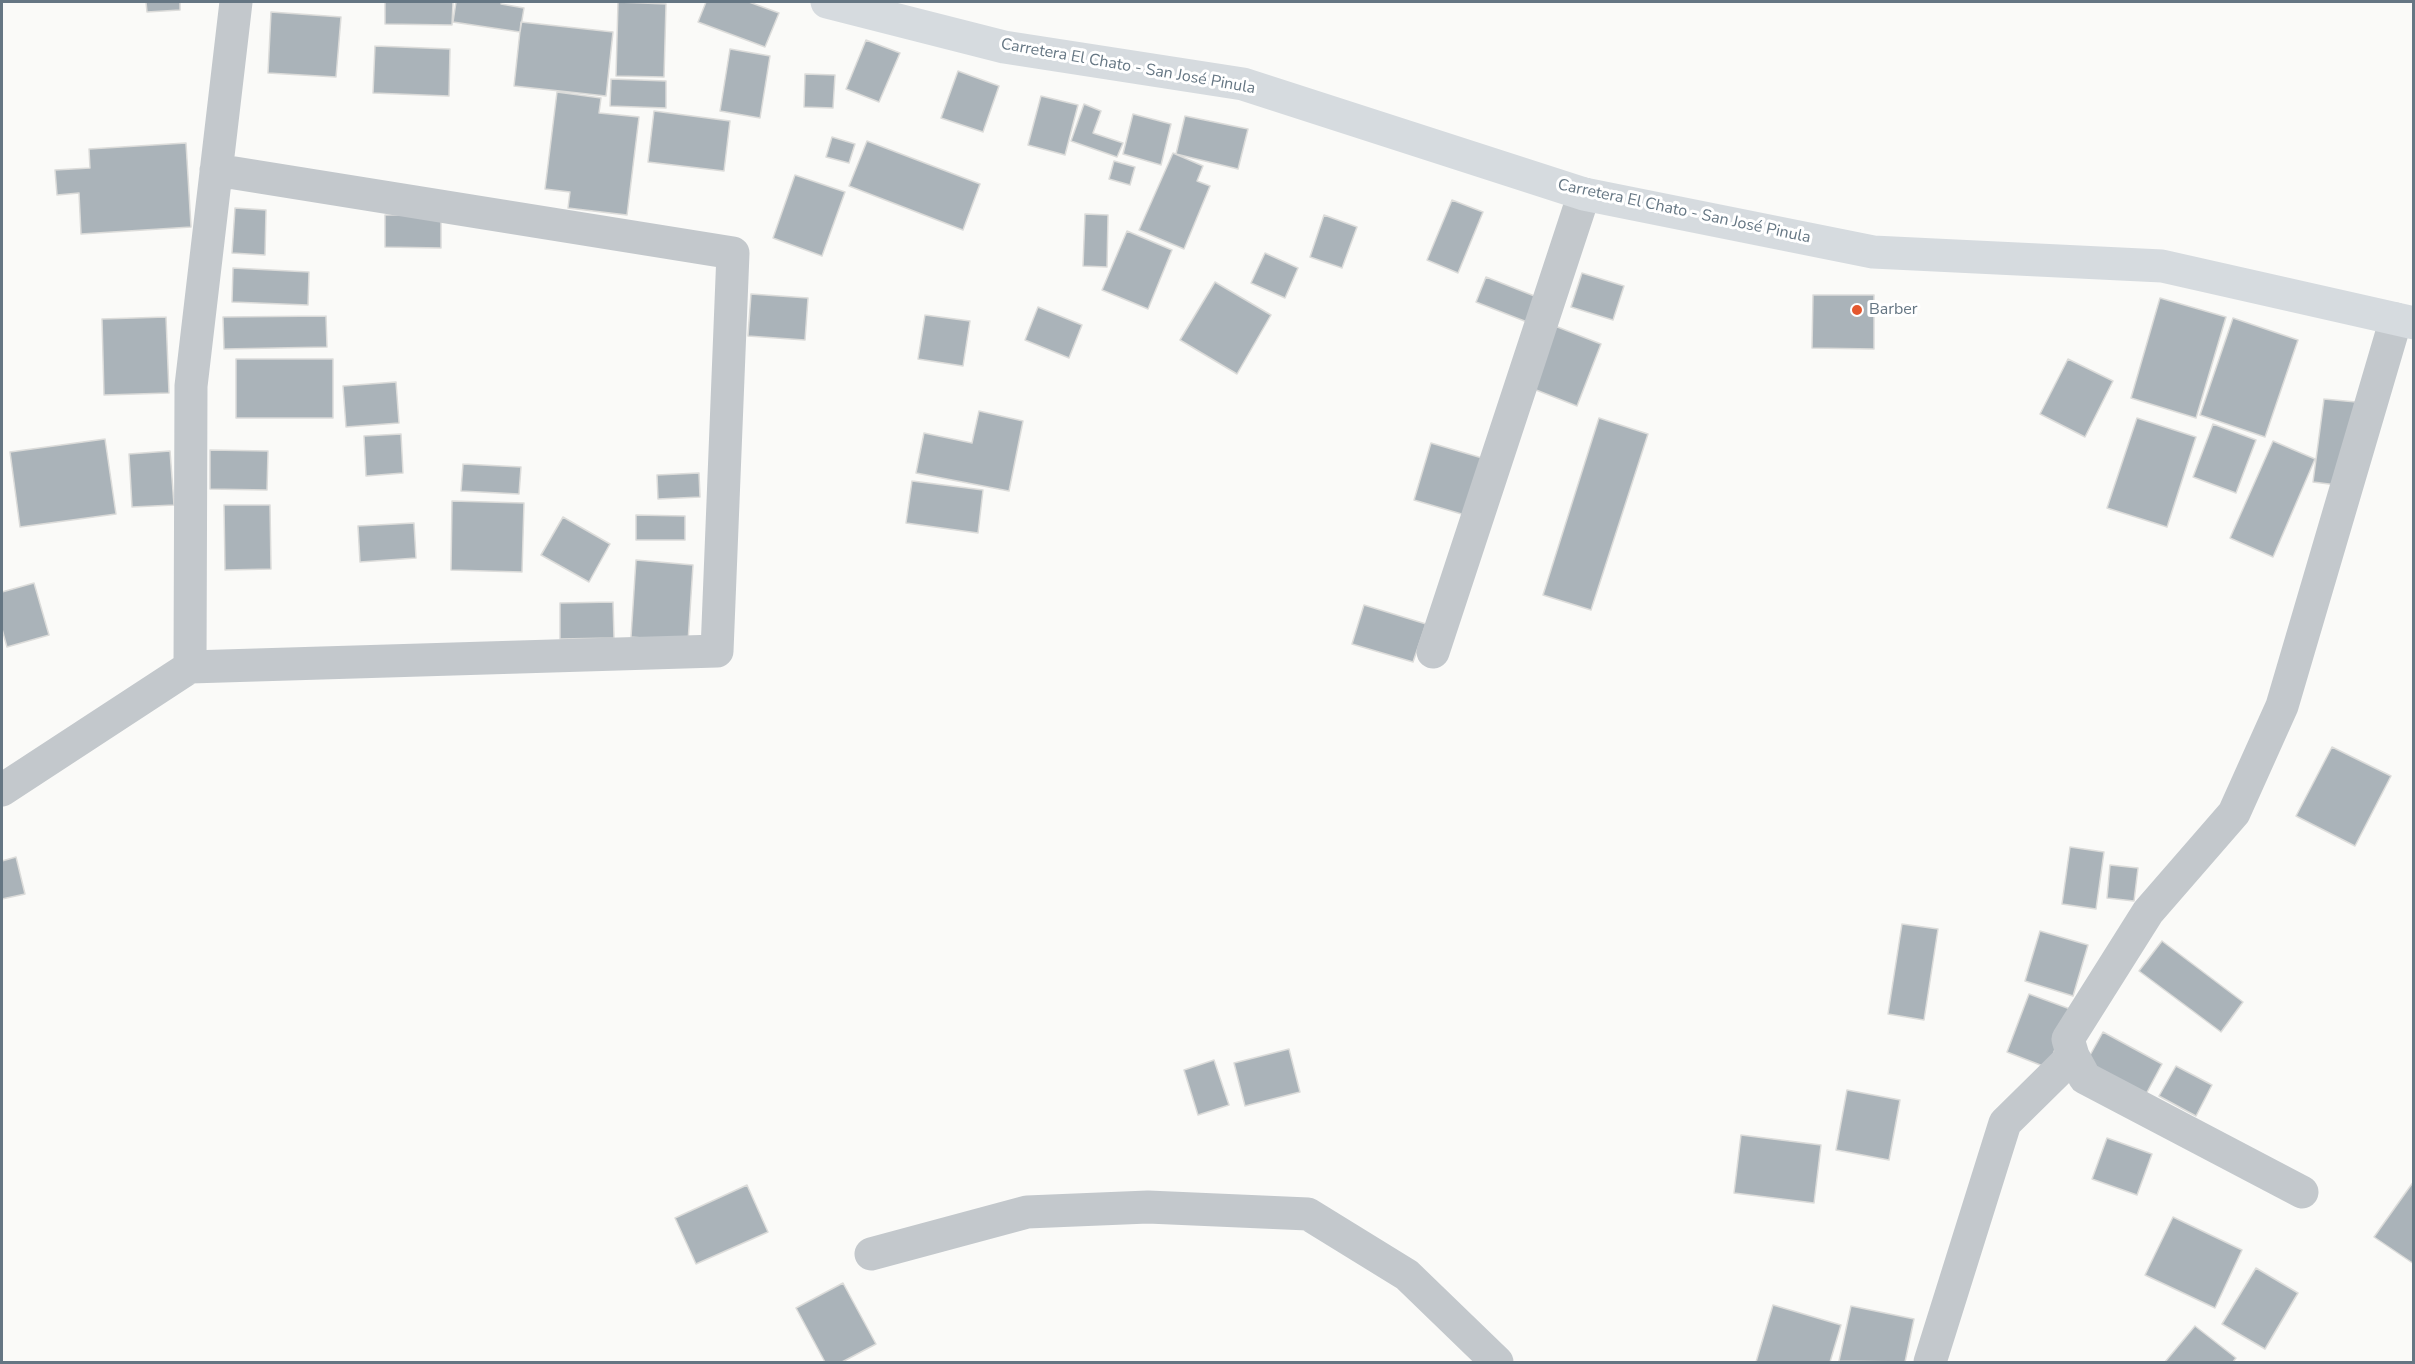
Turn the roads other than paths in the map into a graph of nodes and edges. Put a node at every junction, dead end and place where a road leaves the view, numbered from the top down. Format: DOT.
graph roads {
  1 [pos="236,2"];
  2 [pos="827,2"];
  3 [pos="216,170"];
  4 [pos="1584,194"];
  5 [pos="2405,321"];
  6 [pos="1433,652"];
  7 [pos="190,667"];
  8 [pos="2,790"];
  9 [pos="2073,1056"];
  10 [pos="2302,1192"];
  11 [pos="871,1254"];
  12 [pos="1497,1362"];
  13 [pos="1930,1362"];
  1 -- 3 [label="street"];
  2 -- 4 [label="main road, Carretera El Chato - San José Pinula"];
  3 -- 7 [label="street"];
  3 -- 7 [label="street"];
  4 -- 5 [label="main road, Carretera El Chato - San José Pinula"];
  4 -- 6 [label="street"];
  5 -- 9 [label="street"];
  7 -- 8 [label="street"];
  9 -- 10 [label="street"];
  9 -- 13 [label="street"];
  11 -- 12 [label="street"];
}
